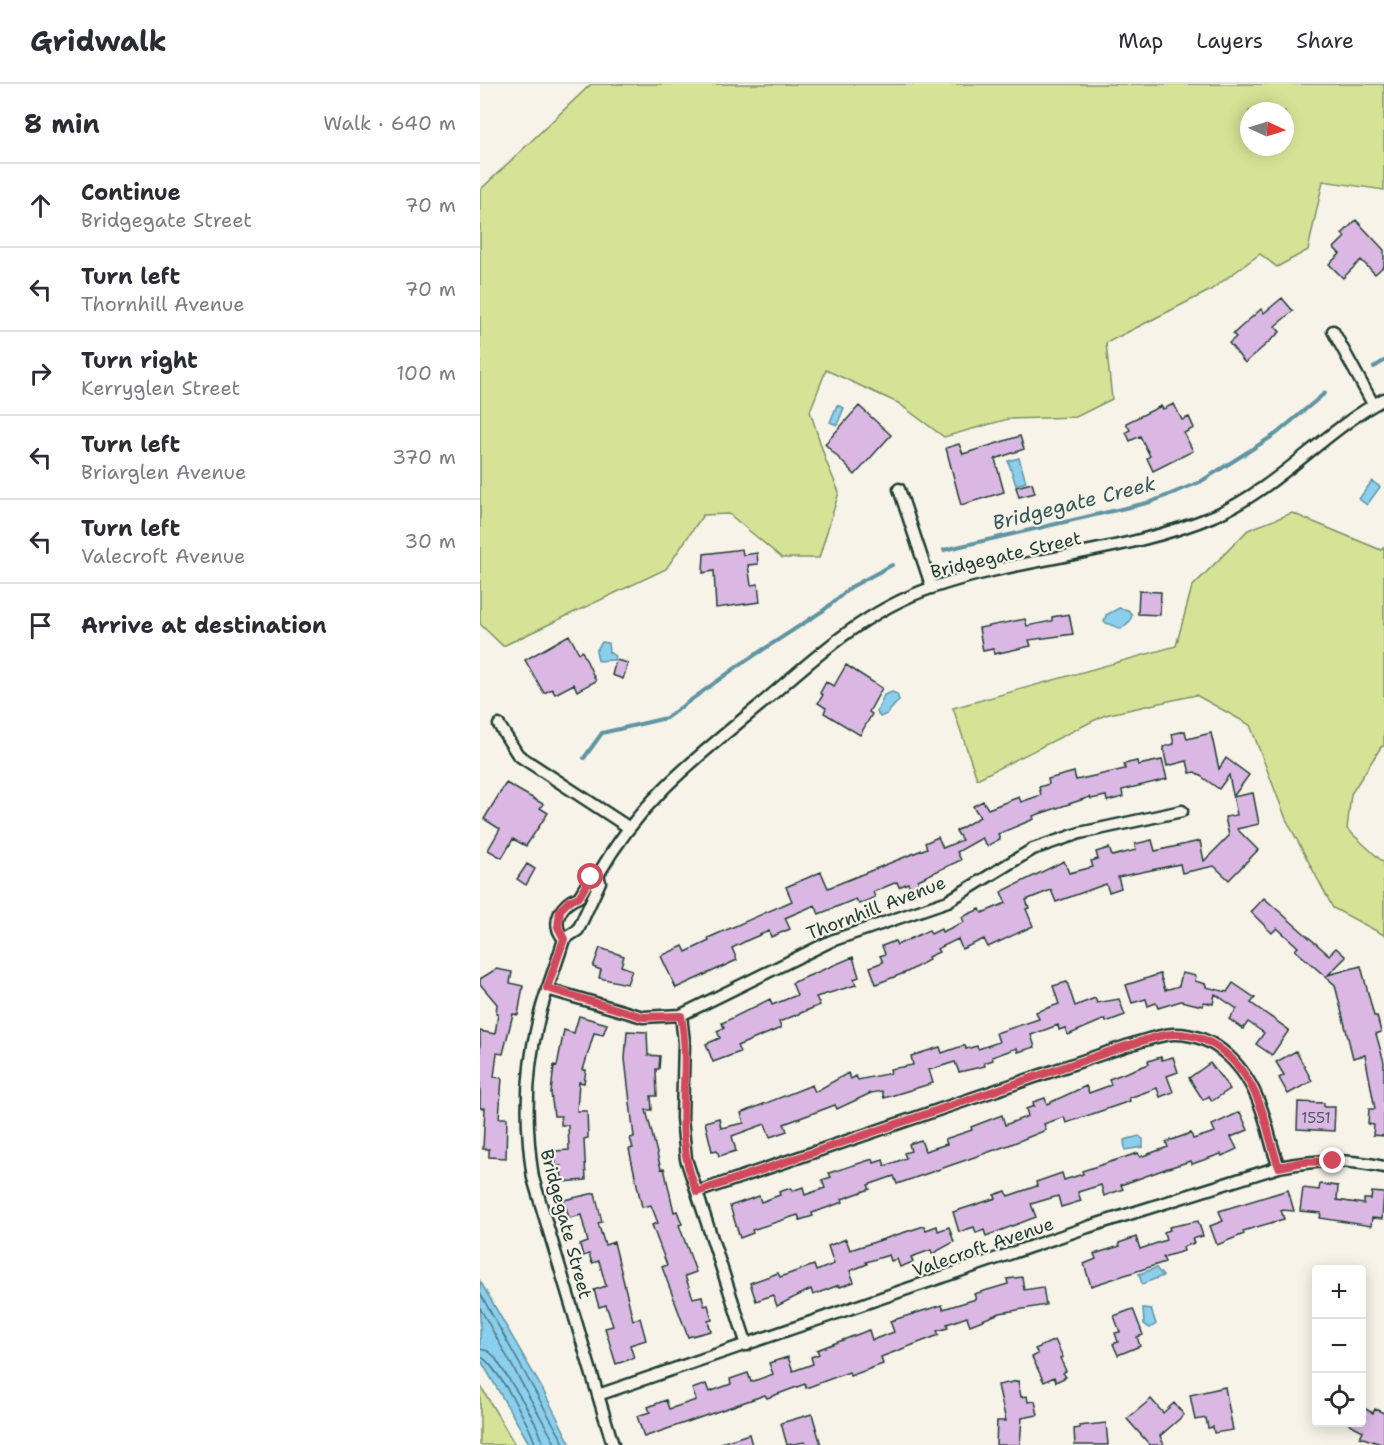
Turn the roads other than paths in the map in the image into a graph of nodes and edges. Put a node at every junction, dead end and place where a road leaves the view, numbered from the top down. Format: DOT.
graph roads {
  1 [pos="1333,331"];
  2 [pos="1384,399"];
  3 [pos="1373,404"];
  4 [pos="900,489"];
  5 [pos="932,588"];
  6 [pos="499,725"];
  7 [pos="1182,811"];
  8 [pos="628,827"];
  9 [pos="597,875"];
  10 [pos="579,897"];
  11 [pos="587,908"];
  12 [pos="564,939"];
  13 [pos="547,988"];
  14 [pos="681,1016"];
  15 [pos="1279,1167"];
  16 [pos="1384,1167"];
  17 [pos="697,1192"];
  18 [pos="747,1345"];
  19 [pos="598,1395"];
  20 [pos="613,1445"];
  1 -- 3 [label="street"];
  2 -- 3 [label="street, Bridgegate Street"];
  3 -- 5 [label="street, Bridgegate Street"];
  4 -- 5 [label="street"];
  5 -- 8 [label="street, Bridgegate Street"];
  6 -- 8 [label="street"];
  7 -- 14 [label="street, Thornhill Avenue"];
  8 -- 9 [label="street, Bridgegate Street"];
  9 -- 10 [label="street, Bridgegate Street"];
  9 -- 11 [label="street, Bridgegate Street"];
  10 -- 11 [label="street"];
  10 -- 12 [label="street, Bridgegate Street"];
  11 -- 12 [label="street, Bridgegate Street"];
  12 -- 13 [label="street, Bridgegate Street"];
  13 -- 14 [label="street, Thornhill Avenue"];
  13 -- 19 [label="street, Bridgegate Street"];
  14 -- 17 [label="street"];
  15 -- 16 [label="street, Valecroft Avenue"];
  15 -- 17 [label="street"];
  15 -- 18 [label="street, Valecroft Avenue"];
  17 -- 18 [label="street"];
  18 -- 19 [label="street, Valecroft Avenue"];
  19 -- 20 [label="street, Bridgegate Street"];
}
